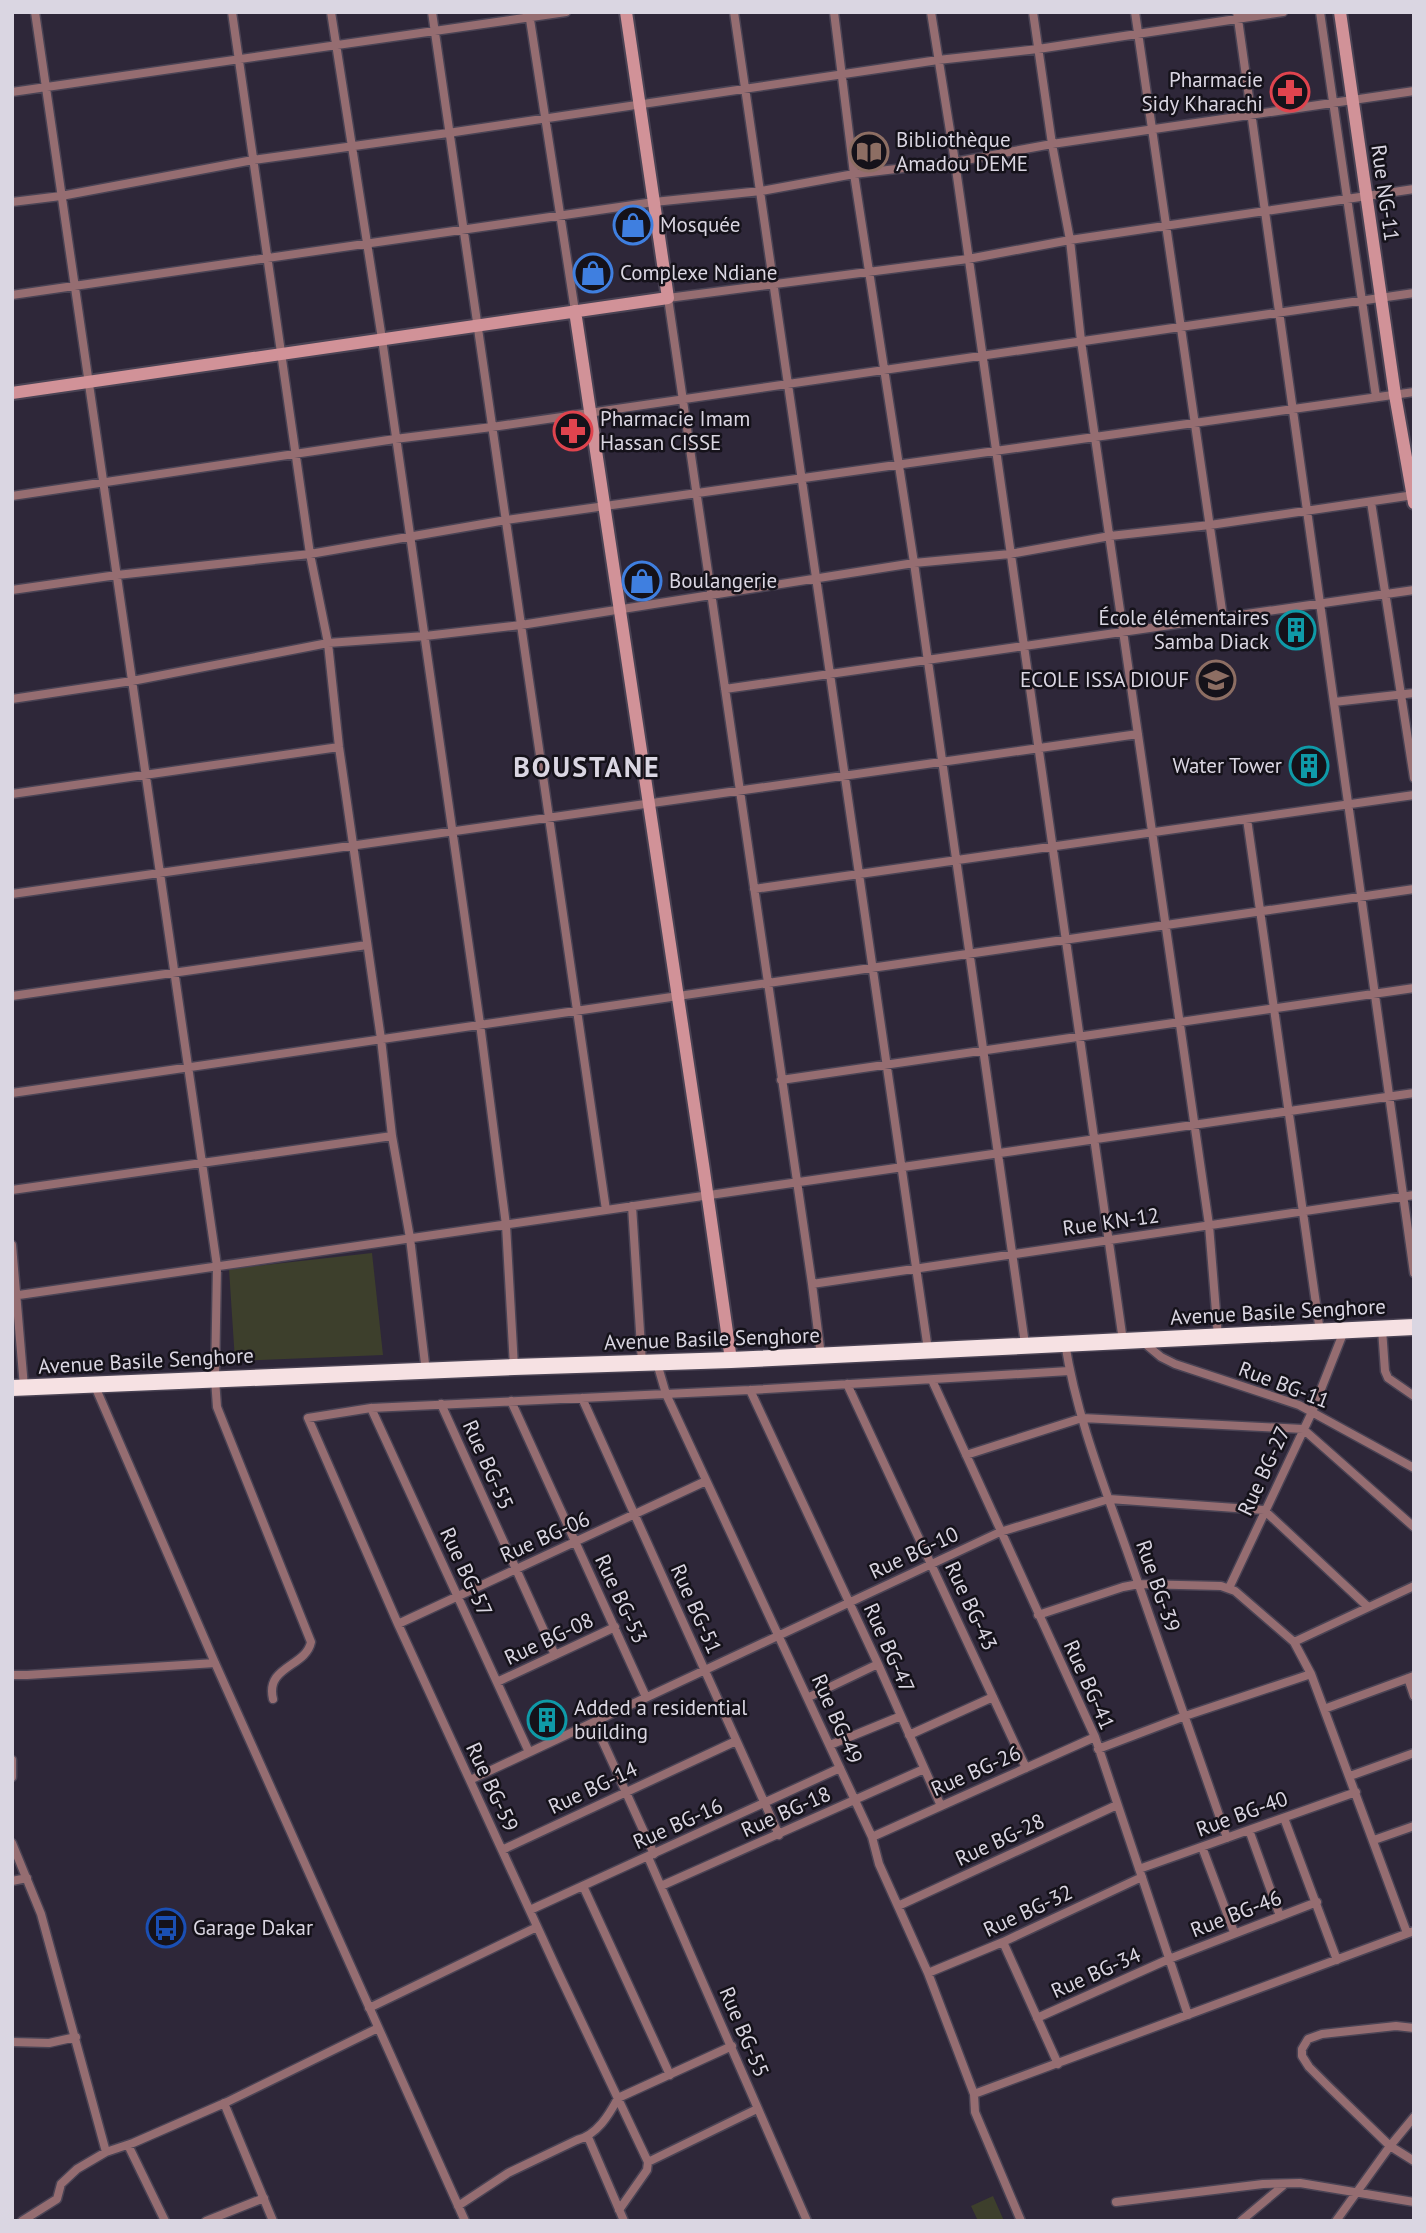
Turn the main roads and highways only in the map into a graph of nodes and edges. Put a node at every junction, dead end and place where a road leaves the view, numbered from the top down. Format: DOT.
graph roads {
  1 [pos="1414,1327"];
  2 [pos="18,1391"];
  1 -- 2 [label="highway, Avenue Basile Senghore"];
}
